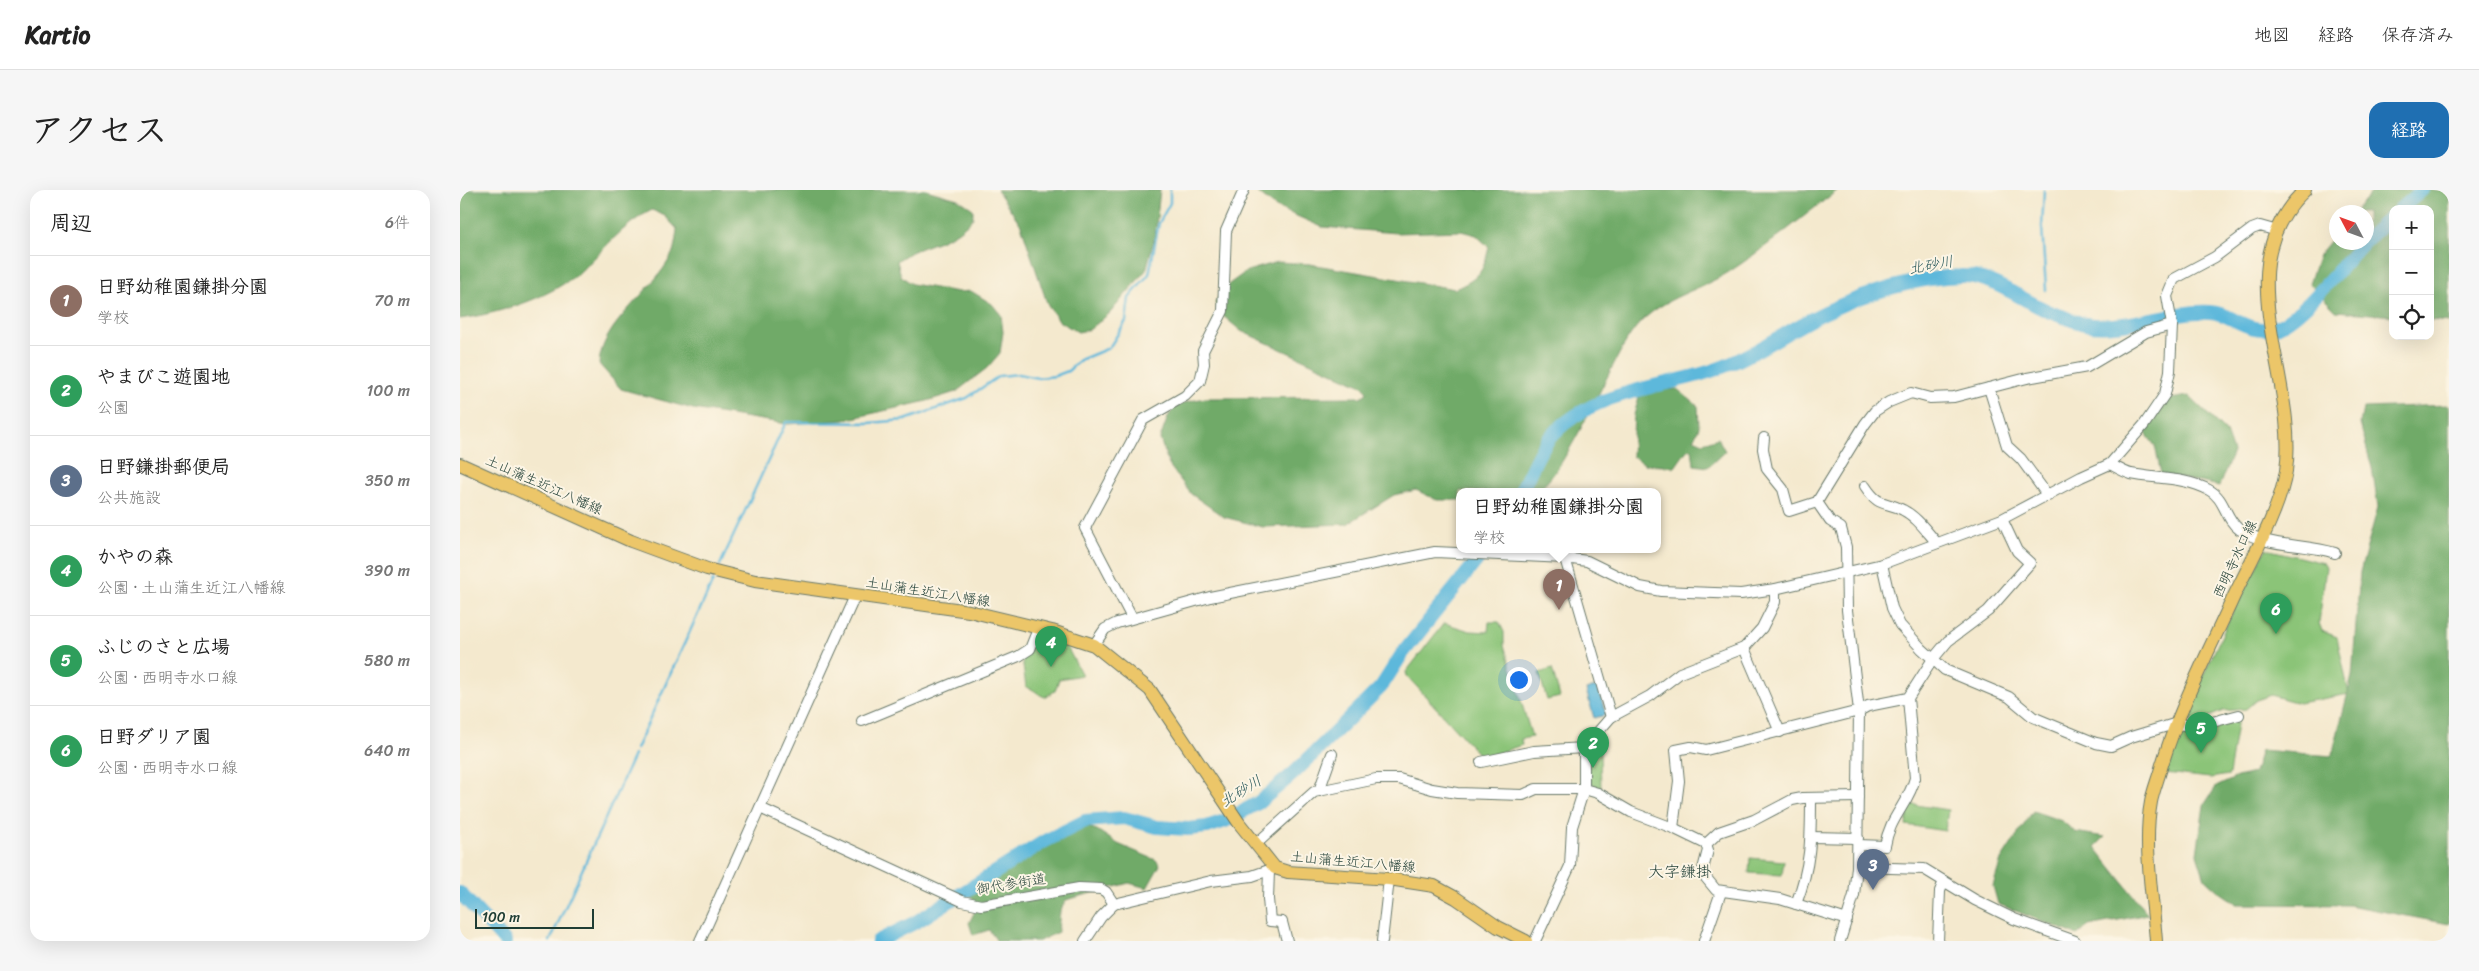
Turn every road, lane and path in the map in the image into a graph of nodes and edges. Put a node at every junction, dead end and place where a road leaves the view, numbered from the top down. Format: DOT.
graph roads {
  1 [pos="1244,190"];
  2 [pos="2305,190"];
  3 [pos="2274,230"];
  4 [pos="2172,323"];
  5 [pos="1989,388"];
  6 [pos="1764,438"];
  7 [pos="460,464"];
  8 [pos="2110,464"];
  9 [pos="1865,486"];
  10 [pos="2048,496"];
  11 [pos="1817,502"];
  12 [pos="2002,519"];
  13 [pos="2261,540"];
  14 [pos="1937,543"];
  15 [pos="1456,552"];
  16 [pos="1492,553"];
  17 [pos="2335,553"];
  18 [pos="1565,558"];
  19 [pos="1882,564"];
  20 [pos="1846,572"];
  21 [pos="1775,589"];
  22 [pos="855,596"];
  23 [pos="1132,618"];
  24 [pos="1038,629"];
  25 [pos="1094,645"];
  26 [pos="1744,648"];
  27 [pos="1933,659"];
  28 [pos="1908,698"];
  29 [pos="1859,711"];
  30 [pos="2239,715"];
  31 [pos="1611,717"];
  32 [pos="862,721"];
  33 [pos="2174,724"];
  34 [pos="1780,732"];
  35 [pos="1584,748"];
  36 [pos="1332,754"];
  37 [pos="1481,762"];
  38 [pos="1584,789"];
  39 [pos="1319,791"];
  40 [pos="1858,797"];
  41 [pos="1810,798"];
  42 [pos="760,808"];
  43 [pos="1672,828"];
  44 [pos="1811,837"];
  45 [pos="1858,841"];
  46 [pos="1256,844"];
  47 [pos="1706,844"];
  48 [pos="1857,867"];
  49 [pos="1272,870"];
  50 [pos="1389,879"];
  51 [pos="1944,881"];
  52 [pos="1721,892"];
  53 [pos="1114,904"];
  54 [pos="1796,904"];
  55 [pos="1847,920"];
  56 [pos="700,941"];
  57 [pos="1085,941"];
  58 [pos="1287,941"];
  59 [pos="1382,941"];
  60 [pos="1526,941"];
  61 [pos="1535,941"];
  62 [pos="1704,941"];
  63 [pos="1840,941"];
  64 [pos="1938,941"];
  65 [pos="2075,941"];
  66 [pos="2156,941"];
  1 -- 23 [label="street"];
  2 -- 3 [label="main road, 西明寺水口線"];
  3 -- 4 [label="street"];
  3 -- 13 [label="main road, 西明寺水口線"];
  4 -- 5 [label="street"];
  4 -- 8 [label="street"];
  5 -- 10 [label="street"];
  5 -- 11 [label="street"];
  6 -- 11 [label="street"];
  7 -- 22 [label="main road, 土山蒲生近江八幡線"];
  8 -- 10 [label="street"];
  8 -- 13 [label="street"];
  9 -- 14 [label="street"];
  10 -- 12 [label="street"];
  11 -- 20 [label="street"];
  12 -- 14 [label="street"];
  12 -- 27 [label="street"];
  13 -- 17 [label="street"];
  13 -- 33 [label="main road, 西明寺水口線"];
  14 -- 19 [label="street"];
  15 -- 23 [label="street"];
  16 -- 18 [label="street"];
  18 -- 21 [label="street"];
  18 -- 31 [label="street"];
  19 -- 20 [label="street"];
  19 -- 27 [label="street"];
  20 -- 21 [label="street"];
  20 -- 29 [label="street"];
  21 -- 26 [label="street"];
  22 -- 24 [label="main road, 土山蒲生近江八幡線"];
  22 -- 42 [label="street"];
  23 -- 25 [label="street"];
  24 -- 25 [label="main road, 土山蒲生近江八幡線"];
  24 -- 32 [label="street"];
  25 -- 46 [label="main road, 土山蒲生近江八幡線"];
  26 -- 31 [label="street"];
  26 -- 34 [label="street"];
  27 -- 28 [label="street"];
  27 -- 33 [label="street"];
  28 -- 29 [label="street"];
  28 -- 45 [label="street"];
  29 -- 34 [label="street"];
  29 -- 40 [label="street"];
  30 -- 33 [label="street"];
  31 -- 35 [label="street"];
  33 -- 66 [label="main road, 西明寺水口線"];
  34 -- 43 [label="street"];
  35 -- 37 [label="street"];
  35 -- 38 [label="street"];
  36 -- 39 [label="street"];
  38 -- 39 [label="street"];
  38 -- 43 [label="street"];
  38 -- 61 [label="street"];
  39 -- 46 [label="street"];
  40 -- 41 [label="street"];
  40 -- 45 [label="street"];
  41 -- 44 [label="street"];
  41 -- 47 [label="street"];
  42 -- 53 [label="street, 御代参街道"];
  42 -- 56 [label="street"];
  43 -- 47 [label="street"];
  44 -- 45 [label="street"];
  44 -- 54 [label="street"];
  45 -- 48 [label="street"];
  46 -- 49 [label="main road, 土山蒲生近江八幡線"];
  47 -- 52 [label="street"];
  48 -- 51 [label="street"];
  48 -- 55 [label="street"];
  49 -- 50 [label="main road, 土山蒲生近江八幡線"];
  49 -- 53 [label="street"];
  49 -- 58 [label="street"];
  50 -- 59 [label="street"];
  50 -- 60 [label="main road, 土山蒲生近江八幡線"];
  51 -- 64 [label="street"];
  51 -- 65 [label="street"];
  52 -- 54 [label="street"];
  52 -- 62 [label="street"];
  53 -- 57 [label="street"];
  54 -- 55 [label="street"];
  55 -- 63 [label="street"];
}
